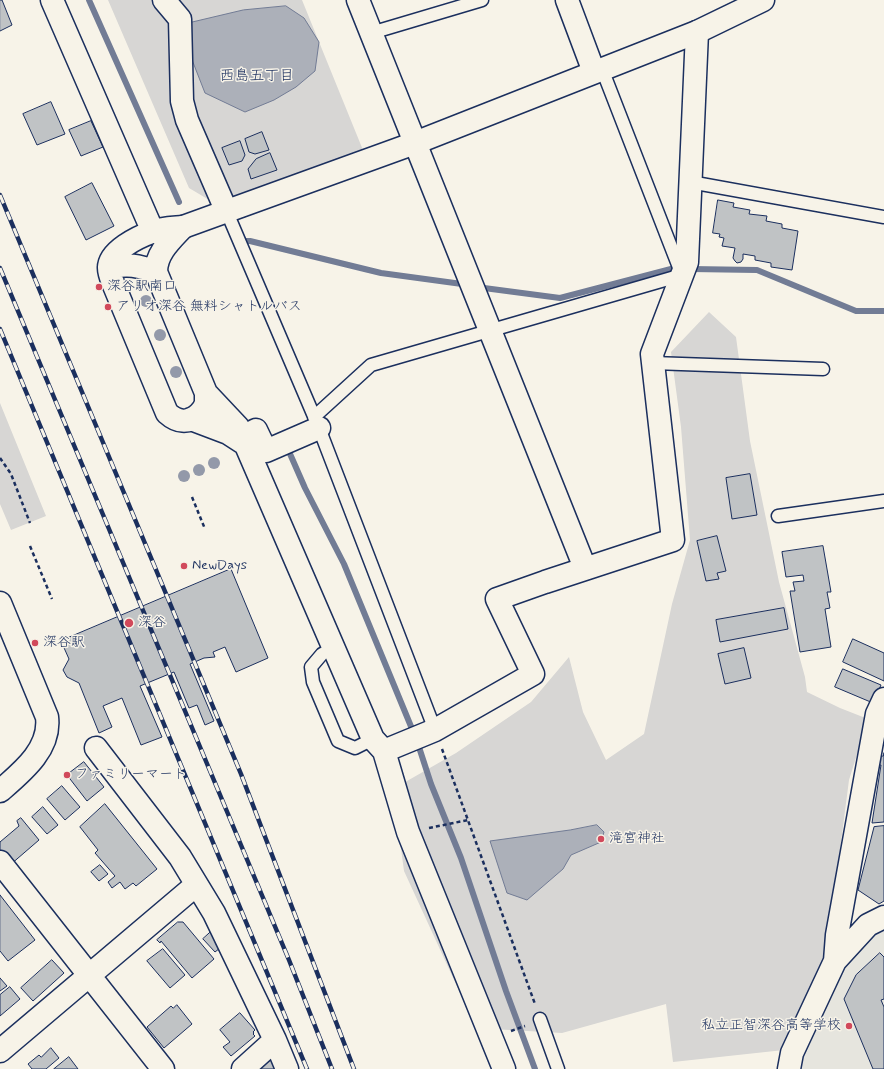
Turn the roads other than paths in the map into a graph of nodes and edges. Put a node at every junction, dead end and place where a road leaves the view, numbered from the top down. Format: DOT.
graph roads {
  1 [pos="52,0"];
  2 [pos="164,0"];
  3 [pos="358,0"];
  4 [pos="482,0"];
  5 [pos="567,0"];
  6 [pos="762,0"];
  7 [pos="697,32"];
  8 [pos="371,33"];
  9 [pos="598,71"];
  10 [pos="415,143"];
  11 [pos="690,182"];
  12 [pos="226,210"];
  13 [pos="884,218"];
  14 [pos="167,233"];
  15 [pos="109,267"];
  16 [pos="156,272"];
  17 [pos="682,275"];
  18 [pos="489,330"];
  19 [pos="653,363"];
  20 [pos="824,369"];
  21 [pos="206,393"];
  22 [pos="191,419"];
  23 [pos="316,423"];
  24 [pos="248,451"];
  25 [pos="884,501"];
  26 [pos="778,516"];
  27 [pos="585,568"];
  28 [pos="0,603"];
  29 [pos="334,648"];
  30 [pos="884,698"];
  31 [pos="435,730"];
  32 [pos="383,746"];
  33 [pos="96,748"];
  34 [pos="10,775"];
  35 [pos="0,791"];
  36 [pos="0,862"];
  37 [pos="196,885"];
  38 [pos="884,916"];
  39 [pos="835,961"];
  40 [pos="90,974"];
  41 [pos="540,1019"];
  42 [pos="275,1040"];
  43 [pos="0,1051"];
  44 [pos="164,1069"];
  45 [pos="243,1069"];
  46 [pos="287,1069"];
  47 [pos="504,1069"];
  48 [pos="558,1069"];
  49 [pos="789,1069"];
  1 -- 14 [label="street"];
  2 -- 12 [label="street"];
  3 -- 8 [label="street"];
  4 -- 8 [label="lane"];
  5 -- 9 [label="street"];
  6 -- 7 [label="street"];
  7 -- 9 [label="street"];
  7 -- 11 [label="street"];
  8 -- 10 [label="street"];
  9 -- 10 [label="street"];
  9 -- 17 [label="lane"];
  10 -- 12 [label="street"];
  10 -- 18 [label="street"];
  11 -- 13 [label="lane"];
  11 -- 17 [label="street"];
  12 -- 14 [label="street"];
  12 -- 23 [label="lane"];
  14 -- 15 [label="street"];
  14 -- 16 [label="street"];
  15 -- 16 [label="street"];
  15 -- 22 [label="street"];
  16 -- 21 [label="street"];
  17 -- 18 [label="lane"];
  17 -- 19 [label="street"];
  18 -- 23 [label="lane"];
  18 -- 27 [label="street"];
  19 -- 20 [label="lane"];
  19 -- 27 [label="street"];
  21 -- 22 [label="street"];
  21 -- 24 [label="street"];
  22 -- 24 [label="street"];
  23 -- 24 [label="street"];
  23 -- 31 [label="lane"];
  24 -- 29 [label="street"];
  25 -- 26 [label="lane"];
  27 -- 31 [label="street"];
  28 -- 34 [label="street"];
  29 -- 32 [label="street"];
  29 -- 32 [label="lane"];
  30 -- 39 [label="street"];
  31 -- 32 [label="street"];
  32 -- 47 [label="street"];
  33 -- 37 [label="street"];
  34 -- 35 [label="street"];
  36 -- 40 [label="street"];
  37 -- 40 [label="street"];
  37 -- 42 [label="street"];
  38 -- 39 [label="street"];
  39 -- 49 [label="street"];
  40 -- 43 [label="street"];
  40 -- 44 [label="street"];
  41 -- 48 [label="lane"];
  42 -- 45 [label="street"];
  42 -- 46 [label="street"];
}
